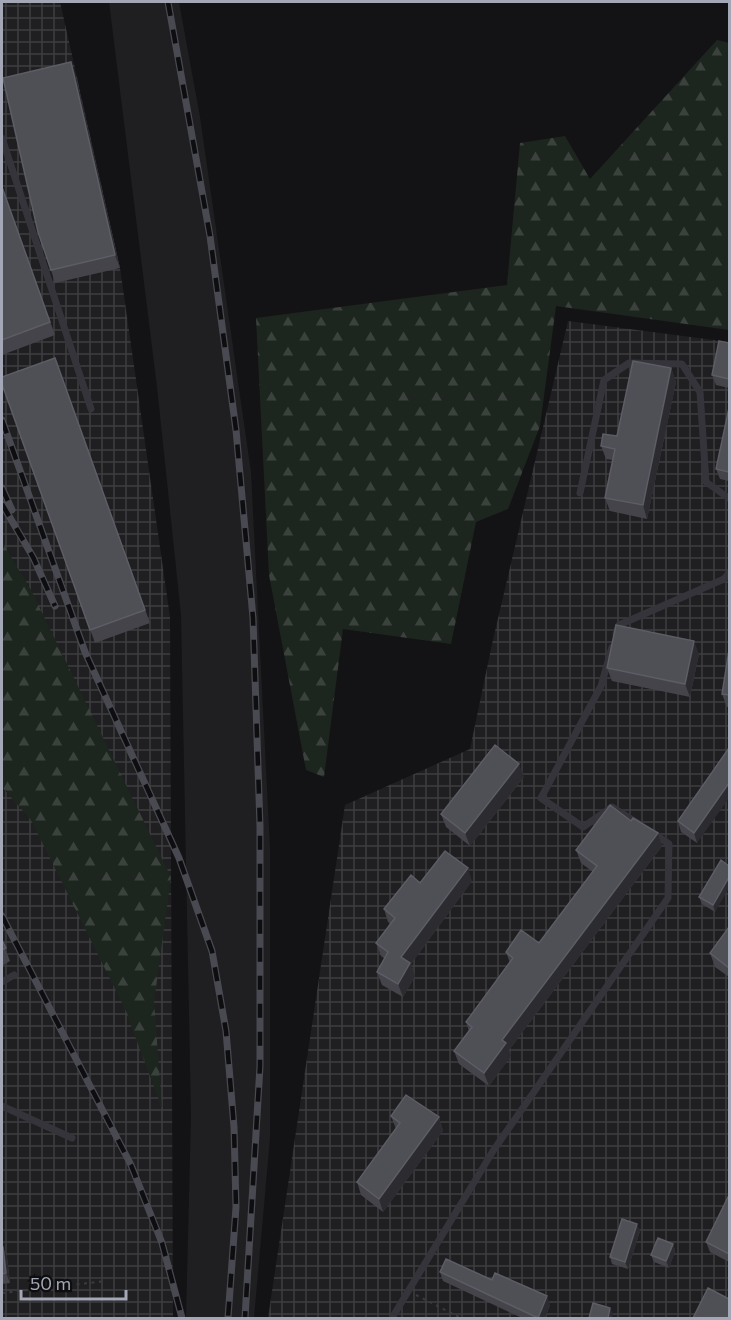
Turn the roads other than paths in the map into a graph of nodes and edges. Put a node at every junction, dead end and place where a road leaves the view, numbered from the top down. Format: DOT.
graph roads {
  1 [pos="2,138"];
  2 [pos="91,409"];
  3 [pos="580,493"];
  4 [pos="729,499"];
  5 [pos="729,572"];
  6 [pos="14,975"];
  7 [pos="2,982"];
  8 [pos="2,1106"];
  9 [pos="72,1138"];
  10 [pos="392,1318"];
  1 -- 2 [label="lane"];
  3 -- 4 [label="lane"];
  5 -- 10 [label="lane"];
  6 -- 7 [label="lane"];
  8 -- 9 [label="lane"];
}
